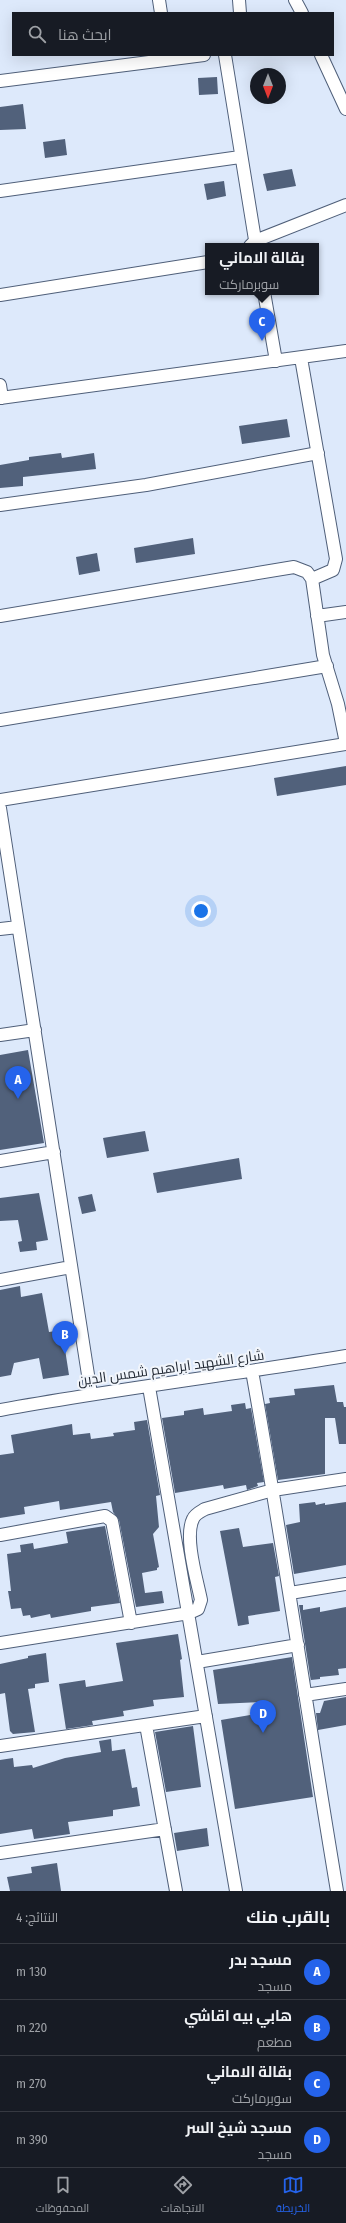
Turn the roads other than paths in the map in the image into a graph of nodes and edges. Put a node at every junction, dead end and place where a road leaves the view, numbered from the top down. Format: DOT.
graph roads {
  1 [pos="160,0"];
  2 [pos="239,0"];
  3 [pos="295,0"];
  4 [pos="161,12"];
  5 [pos="240,12"];
  6 [pos="301,12"];
  7 [pos="186,56"];
  8 [pos="225,56"];
  9 [pos="322,56"];
  10 [pos="167,57"];
  11 [pos="0,81"];
  12 [pos="346,109"];
  13 [pos="240,157"];
  14 [pos="0,191"];
  15 [pos="346,205"];
  16 [pos="253,243"];
  17 [pos="255,243"];
  18 [pos="205,262"];
  19 [pos="0,295"];
  20 [pos="265,295"];
  21 [pos="346,351"];
  22 [pos="301,358"];
  23 [pos="276,361"];
  24 [pos="0,385"];
  25 [pos="1,398"];
  26 [pos="318,453"];
  27 [pos="0,505"];
  28 [pos="312,579"];
  29 [pos="346,612"];
  30 [pos="0,616"];
  31 [pos="317,616"];
  32 [pos="327,666"];
  33 [pos="0,720"];
  34 [pos="346,743"];
  35 [pos="0,800"];
  36 [pos="0,808"];
  37 [pos="18,927"];
  38 [pos="0,929"];
  39 [pos="35,1030"];
  40 [pos="0,1035"];
  41 [pos="54,1152"];
  42 [pos="0,1161"];
  43 [pos="72,1267"];
  44 [pos="0,1280"];
  45 [pos="346,1356"];
  46 [pos="252,1371"];
  47 [pos="149,1387"];
  48 [pos="91,1394"];
  49 [pos="0,1410"];
  50 [pos="346,1478"];
  51 [pos="273,1490"];
  52 [pos="0,1535"];
  53 [pos="346,1584"];
  54 [pos="290,1592"];
  55 [pos="189,1613"];
  56 [pos="131,1623"];
  57 [pos="0,1643"];
  58 [pos="298,1645"];
  59 [pos="197,1662"];
  60 [pos="346,1689"];
  61 [pos="304,1695"];
  62 [pos="206,1716"];
  63 [pos="146,1725"];
  64 [pos="0,1746"];
  65 [pos="165,1829"];
  66 [pos="0,1853"];
  67 [pos="176,1891"];
  68 [pos="236,1891"];
  69 [pos="337,1891"];
  1 -- 4 [label="street"];
  2 -- 5 [label="street"];
  3 -- 6 [label="street"];
  7 -- 10 [label="street"];
  8 -- 13 [label="street"];
  9 -- 12 [label="street"];
  10 -- 11 [label="street"];
  13 -- 14 [label="street"];
  13 -- 16 [label="street"];
  15 -- 17 [label="street"];
  18 -- 19 [label="street"];
  20 -- 23 [label="street"];
  21 -- 22 [label="street"];
  22 -- 23 [label="street"];
  22 -- 26 [label="street"];
  23 -- 25 [label="street"];
  24 -- 25 [label="street"];
  26 -- 27 [label="street"];
  26 -- 28 [label="street"];
  28 -- 30 [label="street"];
  28 -- 31 [label="street"];
  29 -- 31 [label="street"];
  31 -- 32 [label="street"];
  32 -- 33 [label="street"];
  32 -- 34 [label="street"];
  34 -- 35 [label="street"];
  36 -- 37 [label="street"];
  37 -- 38 [label="street"];
  37 -- 39 [label="street"];
  39 -- 40 [label="street"];
  39 -- 41 [label="street"];
  41 -- 42 [label="street"];
  41 -- 43 [label="street"];
  43 -- 44 [label="street"];
  43 -- 48 [label="street"];
  45 -- 46 [label="street, شارع الشهيد ابراهيم شمس الدين"];
  46 -- 47 [label="street, شارع الشهيد ابراهيم شمس الدين"];
  46 -- 51 [label="street"];
  47 -- 48 [label="street, شارع الشهيد ابراهيم شمس الدين"];
  47 -- 55 [label="street"];
  48 -- 49 [label="street, شارع الشهيد ابراهيم شمس الدين"];
  50 -- 51 [label="street"];
  51 -- 54 [label="street"];
  51 -- 55 [label="street"];
  52 -- 56 [label="street"];
  53 -- 54 [label="street"];
  54 -- 58 [label="street"];
  55 -- 56 [label="street"];
  55 -- 59 [label="street"];
  56 -- 57 [label="street"];
  58 -- 59 [label="street"];
  58 -- 61 [label="street"];
  59 -- 62 [label="street"];
  60 -- 61 [label="street"];
  61 -- 69 [label="street"];
  62 -- 63 [label="street"];
  62 -- 68 [label="street"];
  63 -- 64 [label="street"];
  63 -- 65 [label="street"];
  65 -- 66 [label="street"];
  65 -- 67 [label="street"];
}
